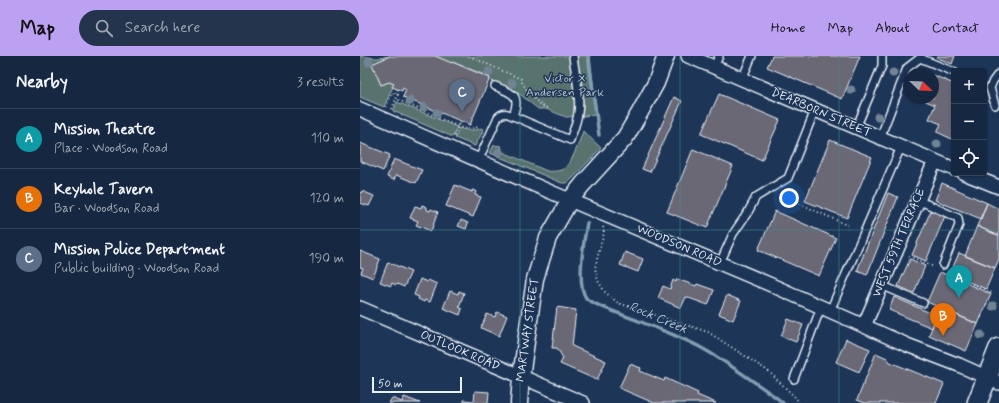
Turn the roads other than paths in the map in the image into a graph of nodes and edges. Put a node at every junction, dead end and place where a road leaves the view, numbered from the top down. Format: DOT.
graph roads {
  1 [pos="573,56"];
  2 [pos="666,56"];
  3 [pos="688,56"];
  4 [pos="752,56"];
  5 [pos="882,56"];
  6 [pos="921,57"];
  7 [pos="716,61"];
  8 [pos="951,71"];
  9 [pos="999,73"];
  10 [pos="742,79"];
  11 [pos="496,86"];
  12 [pos="987,87"];
  13 [pos="995,105"];
  14 [pos="360,109"];
  15 [pos="815,110"];
  16 [pos="513,116"];
  17 [pos="856,128"];
  18 [pos="880,138"];
  19 [pos="901,147"];
  20 [pos="478,161"];
  21 [pos="935,161"];
  22 [pos="951,168"];
  23 [pos="972,176"];
  24 [pos="999,187"];
  25 [pos="570,200"];
  26 [pos="917,201"];
  27 [pos="720,263"];
  28 [pos="942,268"];
  29 [pos="881,285"];
  30 [pos="923,303"];
  31 [pos="360,308"];
  32 [pos="826,309"];
  33 [pos="864,326"];
  34 [pos="999,348"];
  35 [pos="521,377"];
  36 [pos="794,379"];
  37 [pos="993,380"];
  38 [pos="576,402"];
  39 [pos="519,403"];
  40 [pos="977,403"];
  1 -- 16 [label="lane"];
  2 -- 25 [label="street, MARTWAY STREET"];
  3 -- 7 [label="street, DEARBORN STREET"];
  4 -- 10 [label="lane"];
  5 -- 17 [label="lane"];
  6 -- 8 [label="lane"];
  6 -- 18 [label="lane"];
  7 -- 10 [label="street, DEARBORN STREET"];
  9 -- 12 [label="lane"];
  10 -- 15 [label="street, DEARBORN STREET"];
  11 -- 16 [label="lane"];
  12 -- 13 [label="lane"];
  14 -- 20 [label="street, WOODSON ROAD"];
  15 -- 17 [label="street, DEARBORN STREET"];
  15 -- 27 [label="lane"];
  16 -- 20 [label="lane"];
  17 -- 18 [label="street, DEARBORN STREET"];
  18 -- 19 [label="street, DEARBORN STREET"];
  19 -- 21 [label="street, DEARBORN STREET"];
  19 -- 32 [label="lane"];
  20 -- 25 [label="street, WOODSON ROAD"];
  21 -- 22 [label="street, DEARBORN STREET"];
  21 -- 26 [label="street, WEST 59TH TERRACE"];
  23 -- 24 [label="street"];
  25 -- 27 [label="street, WOODSON ROAD"];
  25 -- 35 [label="street, MARTWAY STREET"];
  26 -- 28 [label="lane"];
  26 -- 29 [label="street, WEST 59TH TERRACE"];
  27 -- 32 [label="street, WOODSON ROAD"];
  29 -- 30 [label="lane"];
  29 -- 33 [label="street, WEST 59TH TERRACE"];
  31 -- 35 [label="street, OUTLOOK ROAD"];
  32 -- 33 [label="street, WOODSON ROAD"];
  32 -- 36 [label="lane"];
  33 -- 37 [label="street, WOODSON ROAD"];
  34 -- 37 [label="main road"];
  35 -- 38 [label="street, OUTLOOK ROAD"];
  35 -- 39 [label="street, MARTWAY STREET"];
  37 -- 40 [label="main road"];
}
